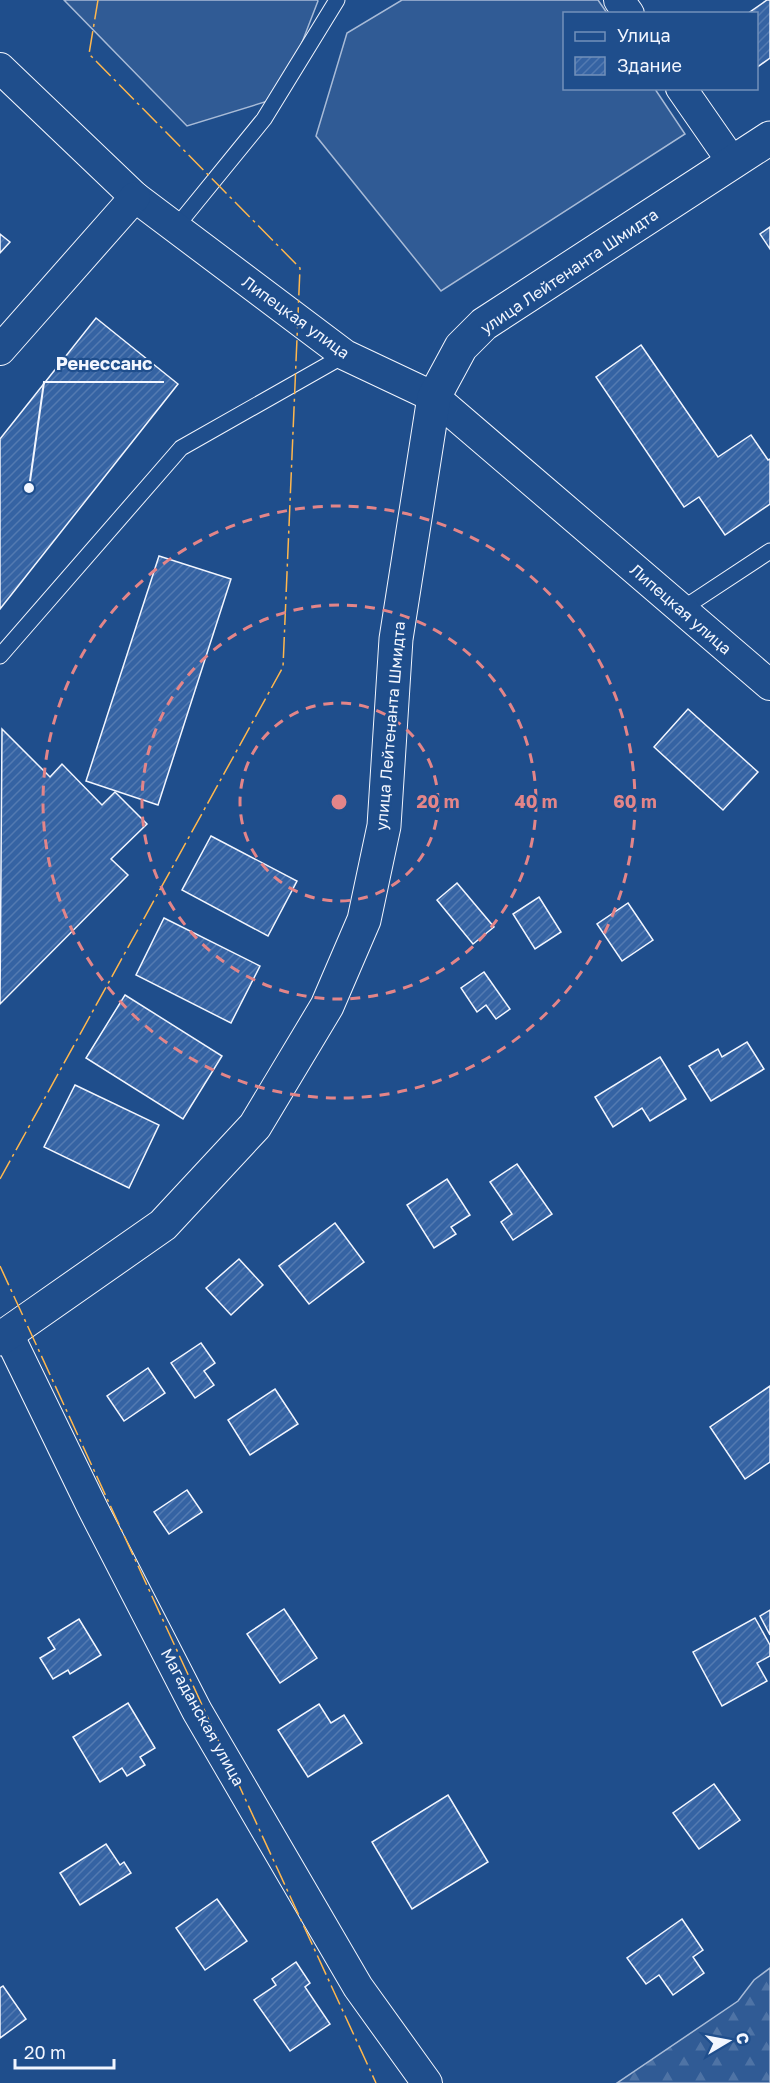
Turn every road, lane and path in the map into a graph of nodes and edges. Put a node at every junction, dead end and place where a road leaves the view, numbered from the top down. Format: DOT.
graph roads {
  1 [pos="337,0"];
  2 [pos="0,68"];
  3 [pos="682,90"];
  4 [pos="770,138"];
  5 [pos="733,163"];
  6 [pos="135,197"];
  7 [pos="176,227"];
  8 [pos="0,350"];
  9 [pos="345,355"];
  10 [pos="434,397"];
  11 [pos="770,551"];
  12 [pos="682,609"];
  13 [pos="0,656"];
  14 [pos="770,685"];
  15 [pos="4,1336"];
  16 [pos="427,2083"];
  1 -- 7 [label="lane"];
  2 -- 6 [label="street, Липецкая улица"];
  3 -- 5 [label="street"];
  4 -- 5 [label="street, улица Лейтенанта Шмидта"];
  5 -- 10 [label="street, улица Лейтенанта Шмидта"];
  6 -- 7 [label="street, Липецкая улица"];
  6 -- 8 [label="street"];
  7 -- 9 [label="street, Липецкая улица"];
  9 -- 10 [label="street, Липецкая улица"];
  9 -- 13 [label="lane"];
  10 -- 12 [label="street, Липецкая улица"];
  10 -- 15 [label="street, улица Лейтенанта Шмидта"];
  11 -- 12 [label="lane"];
  12 -- 14 [label="street, Липецкая улица"];
  15 -- 16 [label="street, Магаданская улица"];
}
